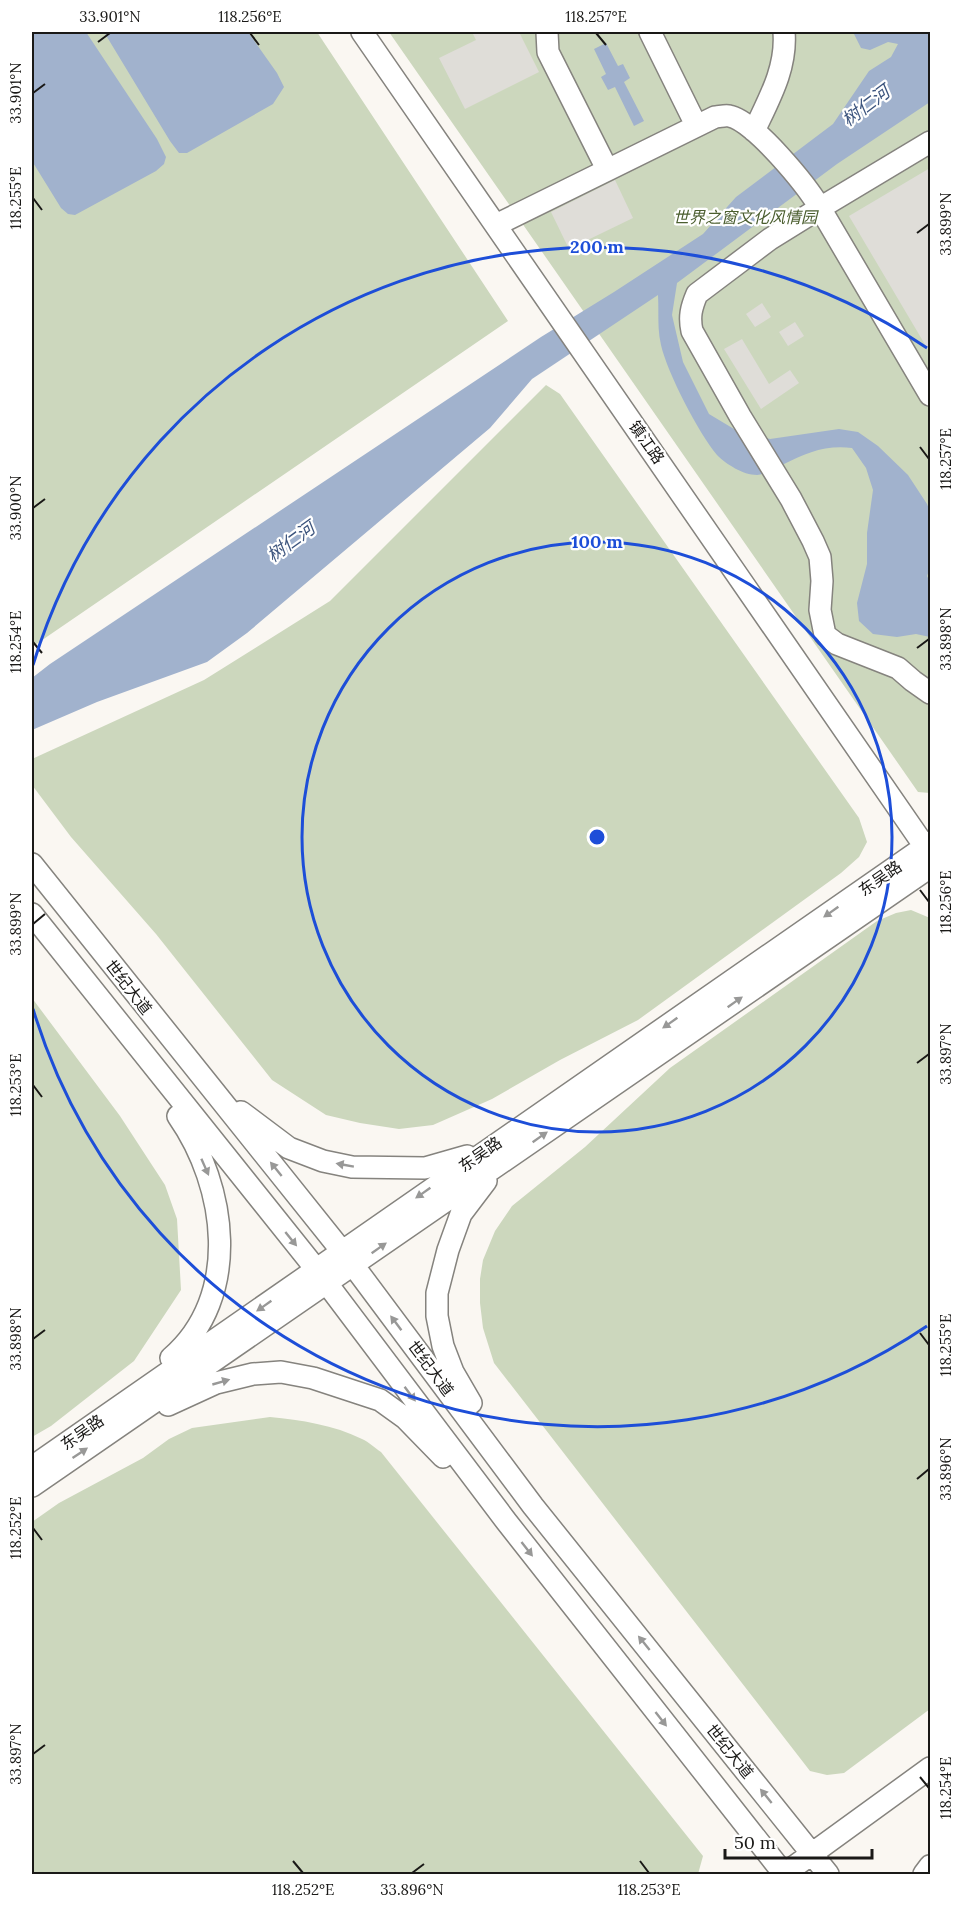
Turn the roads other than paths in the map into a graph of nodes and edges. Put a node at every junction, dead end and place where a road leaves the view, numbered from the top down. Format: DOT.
graph roads {
  1 [pos="362,32"];
  2 [pos="547,32"];
  3 [pos="650,32"];
  4 [pos="784,32"];
  5 [pos="696,125"];
  6 [pos="760,136"];
  7 [pos="930,142"];
  8 [pos="607,170"];
  9 [pos="816,201"];
  10 [pos="496,225"];
  11 [pos="930,395"];
  12 [pos="930,693"];
  13 [pos="929,853"];
  14 [pos="32,864"];
  15 [pos="32,914"];
  16 [pos="68,961"];
  17 [pos="202,1078"];
  18 [pos="490,1159"];
  19 [pos="347,1258"];
  20 [pos="321,1277"];
  21 [pos="108,1424"];
  22 [pos="32,1467"];
  23 [pos="32,1486"];
  24 [pos="534,1506"];
  25 [pos="506,1521"];
  26 [pos="930,1768"];
  27 [pos="812,1854"];
  28 [pos="930,1866"];
  29 [pos="784,1875"];
  30 [pos="828,1875"];
  31 [pos="924,1875"];
  1 -- 10 [label="street, 镇江路"];
  2 -- 8 [label="street"];
  3 -- 5 [label="street"];
  4 -- 6 [label="street"];
  5 -- 6 [label="street"];
  5 -- 8 [label="street"];
  6 -- 9 [label="street"];
  7 -- 9 [label="street"];
  8 -- 10 [label="street"];
  9 -- 11 [label="street"];
  9 -- 12 [label="street"];
  10 -- 13 [label="street, 镇江路"];
  13 -- 18 [label="street, 东吴路"];
  14 -- 17 [label="street, 世纪大道"];
  15 -- 16 [label="street, 世纪大道"];
  16 -- 20 [label="street, 世纪大道, one-way"];
  16 -- 21 [label="street, one-way"];
  18 -- 17 [label="street, one-way"];
  19 -- 17 [label="street, 世纪大道, one-way"];
  18 -- 19 [label="street, 东吴路"];
  18 -- 24 [label="street"];
  19 -- 20 [label="street, 东吴路"];
  24 -- 19 [label="street, 世纪大道, one-way"];
  20 -- 21 [label="street, 东吴路"];
  20 -- 25 [label="street, 世纪大道, one-way"];
  21 -- 22 [label="street, 东吴路"];
  23 -- 21 [label="street, 东吴路, one-way"];
  21 -- 25 [label="street, one-way"];
  27 -- 24 [label="street, 世纪大道, one-way"];
  25 -- 29 [label="street, 世纪大道, one-way"];
  26 -- 27 [label="street"];
  27 -- 29 [label="street"];
  27 -- 30 [label="street, 世纪大道"];
  28 -- 31 [label="street"];
}
